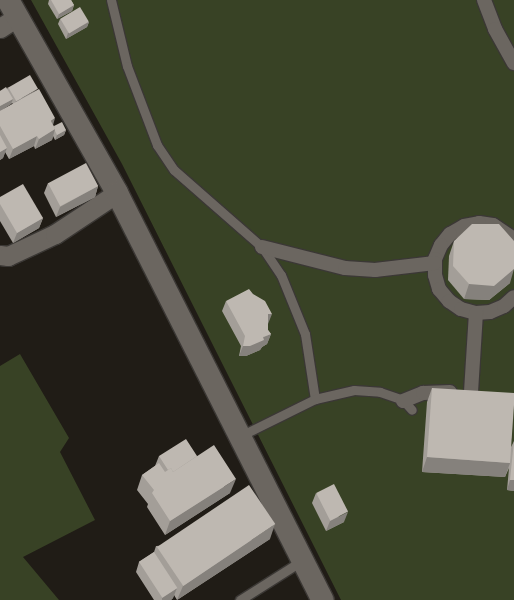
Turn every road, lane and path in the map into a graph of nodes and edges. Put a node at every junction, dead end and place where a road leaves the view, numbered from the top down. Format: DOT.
graph roads {
  1 [pos="111,0"];
  2 [pos="484,0"];
  3 [pos="8,15"];
  4 [pos="514,63"];
  5 [pos="117,193"];
  6 [pos="514,239"];
  7 [pos="262,247"];
  8 [pos="0,255"];
  9 [pos="435,263"];
  10 [pos="514,297"];
  11 [pos="476,313"];
  12 [pos="315,399"];
  13 [pos="408,406"];
  14 [pos="240,436"];
  15 [pos="303,560"];
  16 [pos="240,600"];
  17 [pos="322,600"];
  1 -- 7 [label="lane"];
  2 -- 4 [label="street"];
  3 -- 5 [label="street"];
  5 -- 8 [label="street"];
  5 -- 14 [label="street"];
  6 -- 9 [label="street"];
  7 -- 9 [label="street"];
  7 -- 12 [label="lane"];
  9 -- 11 [label="street"];
  10 -- 11 [label="street"];
  11 -- 13 [label="street"];
  12 -- 13 [label="lane"];
  12 -- 14 [label="lane"];
  14 -- 15 [label="street"];
  15 -- 16 [label="lane"];
  15 -- 17 [label="street"];
}
